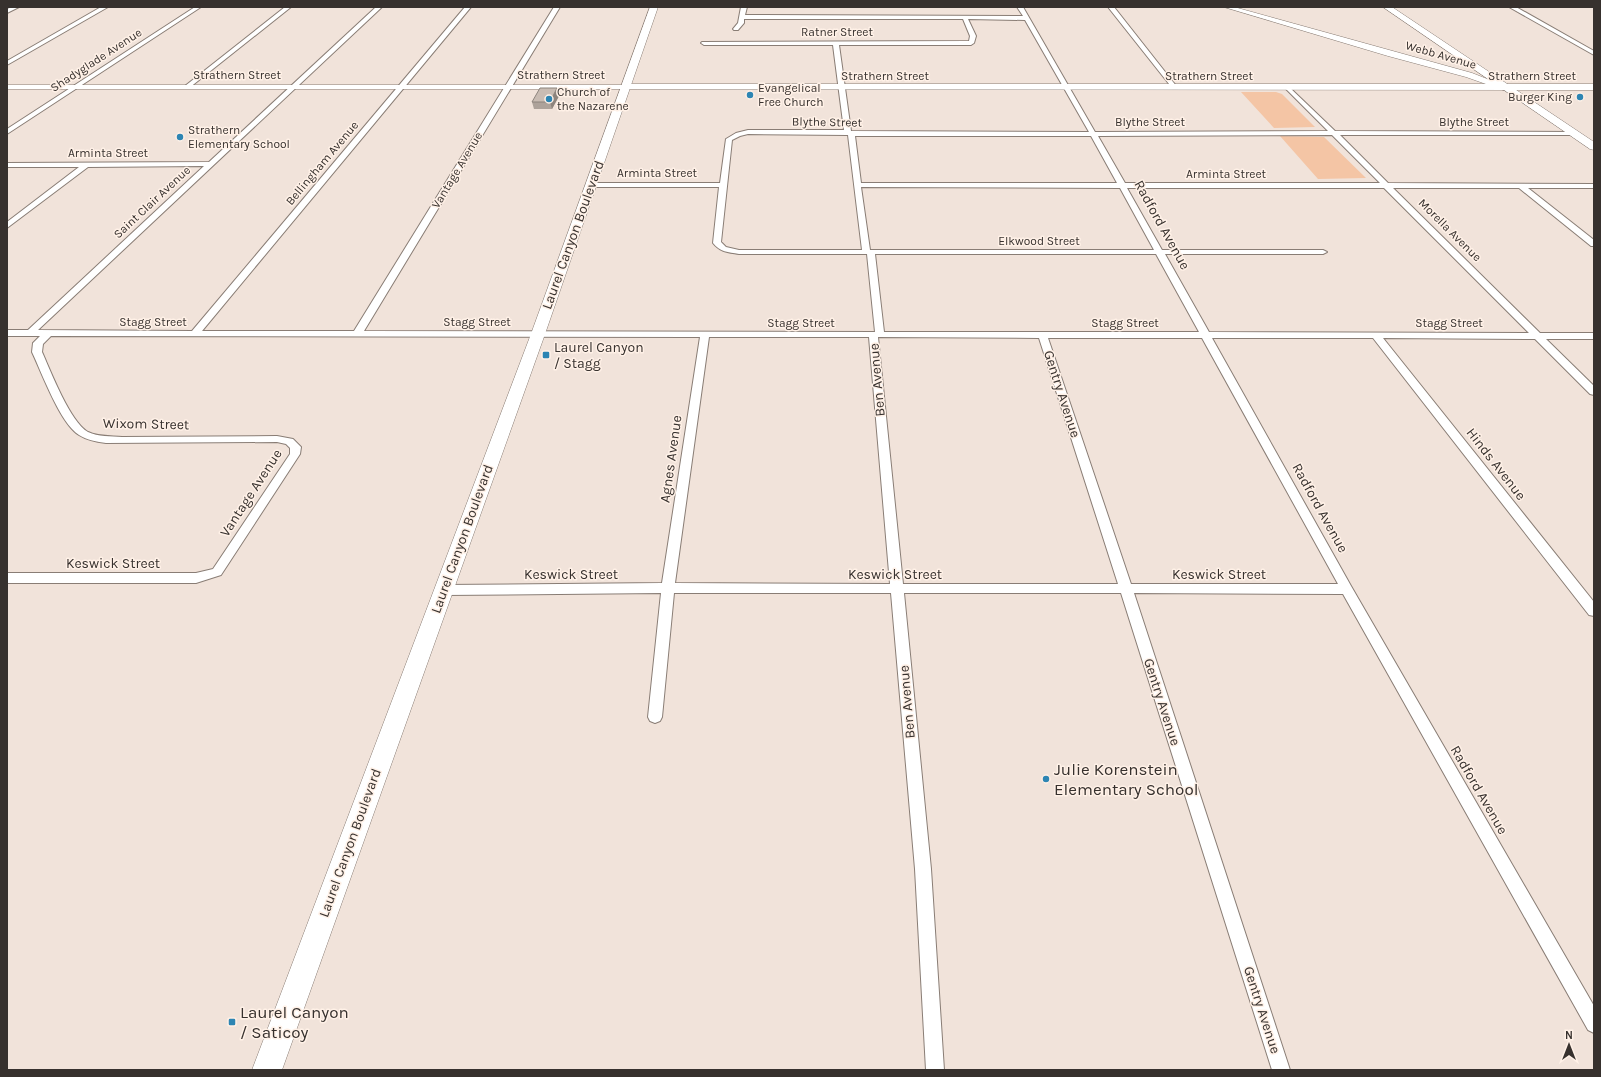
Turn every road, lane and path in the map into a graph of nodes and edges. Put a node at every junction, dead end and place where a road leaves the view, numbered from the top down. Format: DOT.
graph roads {
  1 [pos="16,7"];
  2 [pos="105,7"];
  3 [pos="198,7"];
  4 [pos="288,7"];
  5 [pos="379,7"];
  6 [pos="468,7"];
  7 [pos="557,7"];
  8 [pos="654,7"];
  9 [pos="744,7"];
  10 [pos="1020,7"];
  11 [pos="1112,7"];
  12 [pos="1227,7"];
  13 [pos="1387,7"];
  14 [pos="1512,7"];
  15 [pos="7,12"];
  16 [pos="743,18"];
  17 [pos="964,18"];
  18 [pos="1026,18"];
  19 [pos="736,29"];
  20 [pos="704,43"];
  21 [pos="836,43"];
  22 [pos="1594,53"];
  23 [pos="1391,54"];
  24 [pos="1469,62"];
  25 [pos="7,63"];
  26 [pos="1438,66"];
  27 [pos="1462,78"];
  28 [pos="7,87"];
  29 [pos="74,87"];
  30 [pos="187,87"];
  31 [pos="293,87"];
  32 [pos="400,87"];
  33 [pos="507,87"];
  34 [pos="625,87"];
  35 [pos="842,88"];
  36 [pos="1067,88"];
  37 [pos="1175,88"];
  38 [pos="1288,88"];
  39 [pos="1462,88"];
  40 [pos="1506,88"];
  41 [pos="1594,88"];
  42 [pos="7,132"];
  43 [pos="849,133"];
  44 [pos="1092,133"];
  45 [pos="1334,133"];
  46 [pos="1573,133"];
  47 [pos="1594,147"];
  48 [pos="210,164"];
  49 [pos="7,165"];
  50 [pos="86,165"];
  51 [pos="590,185"];
  52 [pos="723,185"];
  53 [pos="857,185"];
  54 [pos="1122,186"];
  55 [pos="1388,186"];
  56 [pos="1521,186"];
  57 [pos="1594,186"];
  58 [pos="7,226"];
  59 [pos="1594,244"];
  60 [pos="868,252"];
  61 [pos="1323,252"];
  62 [pos="1160,253"];
  63 [pos="7,333"];
  64 [pos="30,333"];
  65 [pos="48,334"];
  66 [pos="194,334"];
  67 [pos="357,334"];
  68 [pos="538,334"];
  69 [pos="705,334"];
  70 [pos="1042,334"];
  71 [pos="876,335"];
  72 [pos="1206,335"];
  73 [pos="1375,335"];
  74 [pos="1538,336"];
  75 [pos="1594,336"];
  76 [pos="1594,392"];
  77 [pos="277,439"];
  78 [pos="217,572"];
  79 [pos="7,578"];
  80 [pos="668,588"];
  81 [pos="1126,588"];
  82 [pos="1347,589"];
  83 [pos="443,590"];
  84 [pos="897,590"];
  85 [pos="1594,611"];
  86 [pos="655,717"];
  87 [pos="1594,1024"];
  88 [pos="267,1070"];
  89 [pos="935,1070"];
  90 [pos="1281,1070"];
  1 -- 15 [label="street"];
  2 -- 25 [label="street"];
  3 -- 29 [label="street, Shadyglade Avenue"];
  4 -- 30 [label="street"];
  5 -- 31 [label="street, Saint Clair Avenue"];
  6 -- 32 [label="street, Bellingham Avenue"];
  7 -- 33 [label="street, Vantage Avenue"];
  8 -- 34 [label="main road, Laurel Canyon Boulevard"];
  9 -- 16 [label="street"];
  10 -- 18 [label="street, Radford Avenue"];
  11 -- 37 [label="street"];
  12 -- 23 [label="street, Webb Avenue"];
  13 -- 24 [label="main road"];
  14 -- 22 [label="street"];
  16 -- 17 [label="street"];
  16 -- 19 [label="street"];
  17 -- 18 [label="street"];
  17 -- 21 [label="street, Ratner Street"];
  18 -- 36 [label="street, Radford Avenue"];
  20 -- 21 [label="street, Ratner Street"];
  21 -- 35 [label="street, Ben Avenue"];
  23 -- 26 [label="street, Webb Avenue"];
  23 -- 27 [label="street, Webb Avenue"];
  24 -- 26 [label="street"];
  24 -- 40 [label="main road"];
  26 -- 40 [label="street, Webb Avenue"];
  27 -- 39 [label="main road"];
  27 -- 40 [label="street, Webb Avenue"];
  28 -- 29 [label="street, Strathern Street"];
  29 -- 30 [label="street, Strathern Street"];
  29 -- 42 [label="street, Shadyglade Avenue"];
  30 -- 31 [label="street, Strathern Street"];
  31 -- 32 [label="street, Strathern Street"];
  31 -- 48 [label="street, Saint Clair Avenue"];
  32 -- 33 [label="street, Strathern Street"];
  32 -- 66 [label="street, Bellingham Avenue"];
  33 -- 34 [label="street, Strathern Street"];
  33 -- 67 [label="street, Vantage Avenue"];
  34 -- 35 [label="main road, Strathern Street"];
  34 -- 51 [label="main road, Laurel Canyon Boulevard"];
  35 -- 36 [label="main road, Strathern Street"];
  35 -- 43 [label="street, Ben Avenue"];
  36 -- 37 [label="main road, Strathern Street"];
  36 -- 44 [label="street, Radford Avenue"];
  37 -- 38 [label="main road, Strathern Street"];
  38 -- 39 [label="main road, Strathern Street"];
  38 -- 45 [label="street, Morella Avenue"];
  39 -- 40 [label="main road, Strathern Street"];
  40 -- 41 [label="main road, Strathern Street"];
  40 -- 46 [label="main road"];
  43 -- 44 [label="street, Blythe Street"];
  43 -- 52 [label="street, Blythe Street"];
  43 -- 53 [label="street, Ben Avenue"];
  44 -- 45 [label="street, Blythe Street"];
  44 -- 54 [label="street, Radford Avenue"];
  45 -- 46 [label="street, Blythe Street"];
  45 -- 55 [label="street, Morella Avenue"];
  46 -- 47 [label="main road"];
  48 -- 50 [label="street, Arminta Street"];
  48 -- 64 [label="street, Saint Clair Avenue"];
  49 -- 50 [label="street, Arminta Street"];
  50 -- 58 [label="street"];
  51 -- 52 [label="street, Arminta Street"];
  51 -- 68 [label="main road, Laurel Canyon Boulevard"];
  52 -- 60 [label="street, Elkwood Street"];
  53 -- 54 [label="street, Arminta Street"];
  53 -- 60 [label="street, Ben Avenue"];
  54 -- 55 [label="street, Arminta Street"];
  54 -- 62 [label="street, Radford Avenue"];
  55 -- 56 [label="street, Arminta Street"];
  55 -- 74 [label="street, Morella Avenue"];
  56 -- 57 [label="street, Arminta Street"];
  56 -- 59 [label="street"];
  60 -- 62 [label="street, Elkwood Street"];
  60 -- 71 [label="street, Ben Avenue"];
  61 -- 62 [label="street, Elkwood Street"];
  62 -- 72 [label="street, Radford Avenue"];
  63 -- 64 [label="street, Stagg Street"];
  64 -- 65 [label="street, Stagg Street"];
  65 -- 66 [label="street, Stagg Street"];
  65 -- 77 [label="street, Wixom Street"];
  66 -- 67 [label="street, Stagg Street"];
  67 -- 68 [label="street, Stagg Street"];
  68 -- 69 [label="street, Stagg Street"];
  68 -- 83 [label="main road, Laurel Canyon Boulevard"];
  69 -- 71 [label="street, Stagg Street"];
  69 -- 80 [label="street, Agnes Avenue"];
  70 -- 71 [label="street, Stagg Street"];
  70 -- 72 [label="street, Stagg Street"];
  70 -- 81 [label="street, Gentry Avenue"];
  71 -- 84 [label="street, Ben Avenue"];
  72 -- 73 [label="street, Stagg Street"];
  72 -- 82 [label="street, Radford Avenue"];
  73 -- 74 [label="street, Stagg Street"];
  73 -- 85 [label="street, Hinds Avenue"];
  74 -- 75 [label="street, Stagg Street"];
  74 -- 76 [label="street, Morella Avenue"];
  77 -- 78 [label="street, Vantage Avenue"];
  78 -- 79 [label="street, Keswick Street"];
  80 -- 83 [label="street, Keswick Street"];
  80 -- 84 [label="street, Keswick Street"];
  80 -- 86 [label="street, Agnes Avenue"];
  81 -- 82 [label="street, Keswick Street"];
  81 -- 84 [label="street, Keswick Street"];
  81 -- 90 [label="street, Gentry Avenue"];
  82 -- 87 [label="street, Radford Avenue"];
  83 -- 88 [label="main road, Laurel Canyon Boulevard"];
  84 -- 89 [label="street, Ben Avenue"];
}
